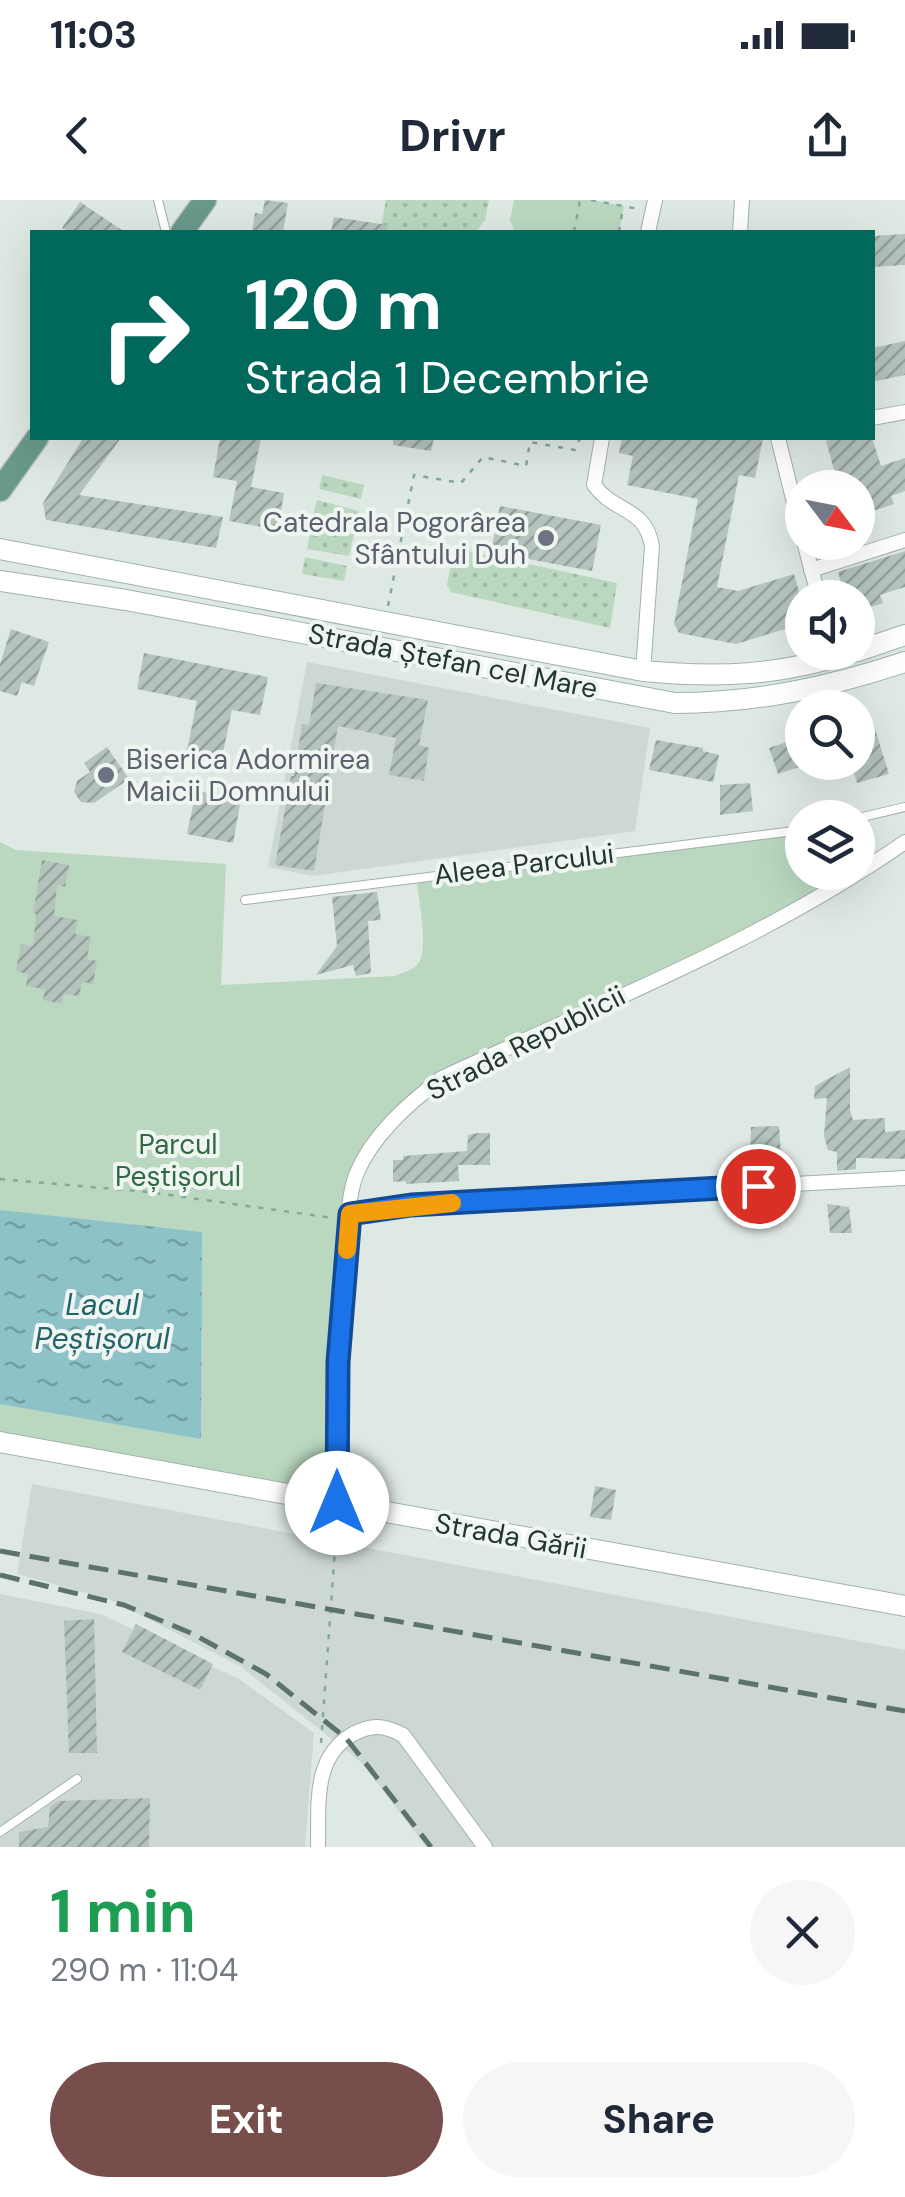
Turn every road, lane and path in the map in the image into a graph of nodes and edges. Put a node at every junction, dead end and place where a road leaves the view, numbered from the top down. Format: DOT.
graph roads {
  1 [pos="158,200"];
  2 [pos="205,200"];
  3 [pos="580,200"];
  4 [pos="591,200"];
  5 [pos="655,200"];
  6 [pos="742,200"];
  7 [pos="166,230"];
  8 [pos="183,230"];
  9 [pos="574,230"];
  10 [pos="618,230"];
  11 [pos="648,230"];
  12 [pos="740,230"];
  13 [pos="905,412"];
  14 [pos="875,417"];
  15 [pos="35,440"];
  16 [pos="535,440"];
  17 [pos="579,440"];
  18 [pos="602,440"];
  19 [pos="779,440"];
  20 [pos="787,470"];
  21 [pos="0,490"];
  22 [pos="905,540"];
  23 [pos="0,549"];
  24 [pos="808,560"];
  25 [pos="811,570"];
  26 [pos="814,580"];
  27 [pos="0,581"];
  28 [pos="385,622"];
  29 [pos="901,637"];
  30 [pos="494,642"];
  31 [pos="875,645"];
  32 [pos="905,660"];
  33 [pos="489,668"];
  34 [pos="785,669"];
  35 [pos="845,670"];
  36 [pos="643,671"];
  37 [pos="844,682"];
  38 [pos="905,808"];
  39 [pos="875,814"];
  40 [pos="785,832"];
  41 [pos="905,842"];
  42 [pos="245,900"];
  43 [pos="905,1178"];
  44 [pos="0,1179"];
  45 [pos="349,1217"];
  46 [pos="0,1442"];
  47 [pos="337,1503"];
  48 [pos="905,1606"];
  49 [pos="77,1779"];
  50 [pos="320,1780"];
  51 [pos="0,1832"];
  52 [pos="318,1847"];
  53 [pos="485,1847"];
  1 -- 7 [label="lane"];
  2 -- 8 [label="main road"];
  3 -- 9 [label="path"];
  4 -- 10 [label="path"];
  5 -- 11 [label="street"];
  6 -- 12 [label="street"];
  13 -- 14 [label="street"];
  15 -- 21 [label="main road"];
  16 -- 17 [label="path"];
  16 -- 28 [label="path"];
  18 -- 36 [label="street"];
  19 -- 20 [label="street"];
  22 -- 25 [label="street"];
  23 -- 28 [label="main road, Strada Ștefan cel Mare"];
  24 -- 25 [label="street"];
  25 -- 26 [label="street"];
  27 -- 33 [label="main road, Strada Ștefan cel Mare"];
  28 -- 30 [label="main road, Strada Ștefan cel Mare"];
  29 -- 31 [label="main road, Strada Ștefan cel Mare"];
  29 -- 32 [label="street"];
  30 -- 33 [label="main road"];
  30 -- 36 [label="main road, Strada Ștefan cel Mare"];
  32 -- 37 [label="main road, Strada Ștefan cel Mare"];
  33 -- 37 [label="main road, Strada Ștefan cel Mare"];
  34 -- 36 [label="main road, Strada Ștefan cel Mare"];
  35 -- 37 [label="street"];
  38 -- 39 [label="lane"];
  40 -- 42 [label="lane, Aleea Parcului"];
  41 -- 45 [label="street, Strada Republicii"];
  43 -- 45 [label="street"];
  44 -- 45 [label="path"];
  45 -- 47 [label="street, Strada Republicii"];
  46 -- 47 [label="main road, Strada Gării"];
  47 -- 48 [label="main road, Strada Gării"];
  47 -- 50 [label="path"];
  49 -- 51 [label="lane"];
  50 -- 52 [label="street"];
  50 -- 53 [label="street"];
}
